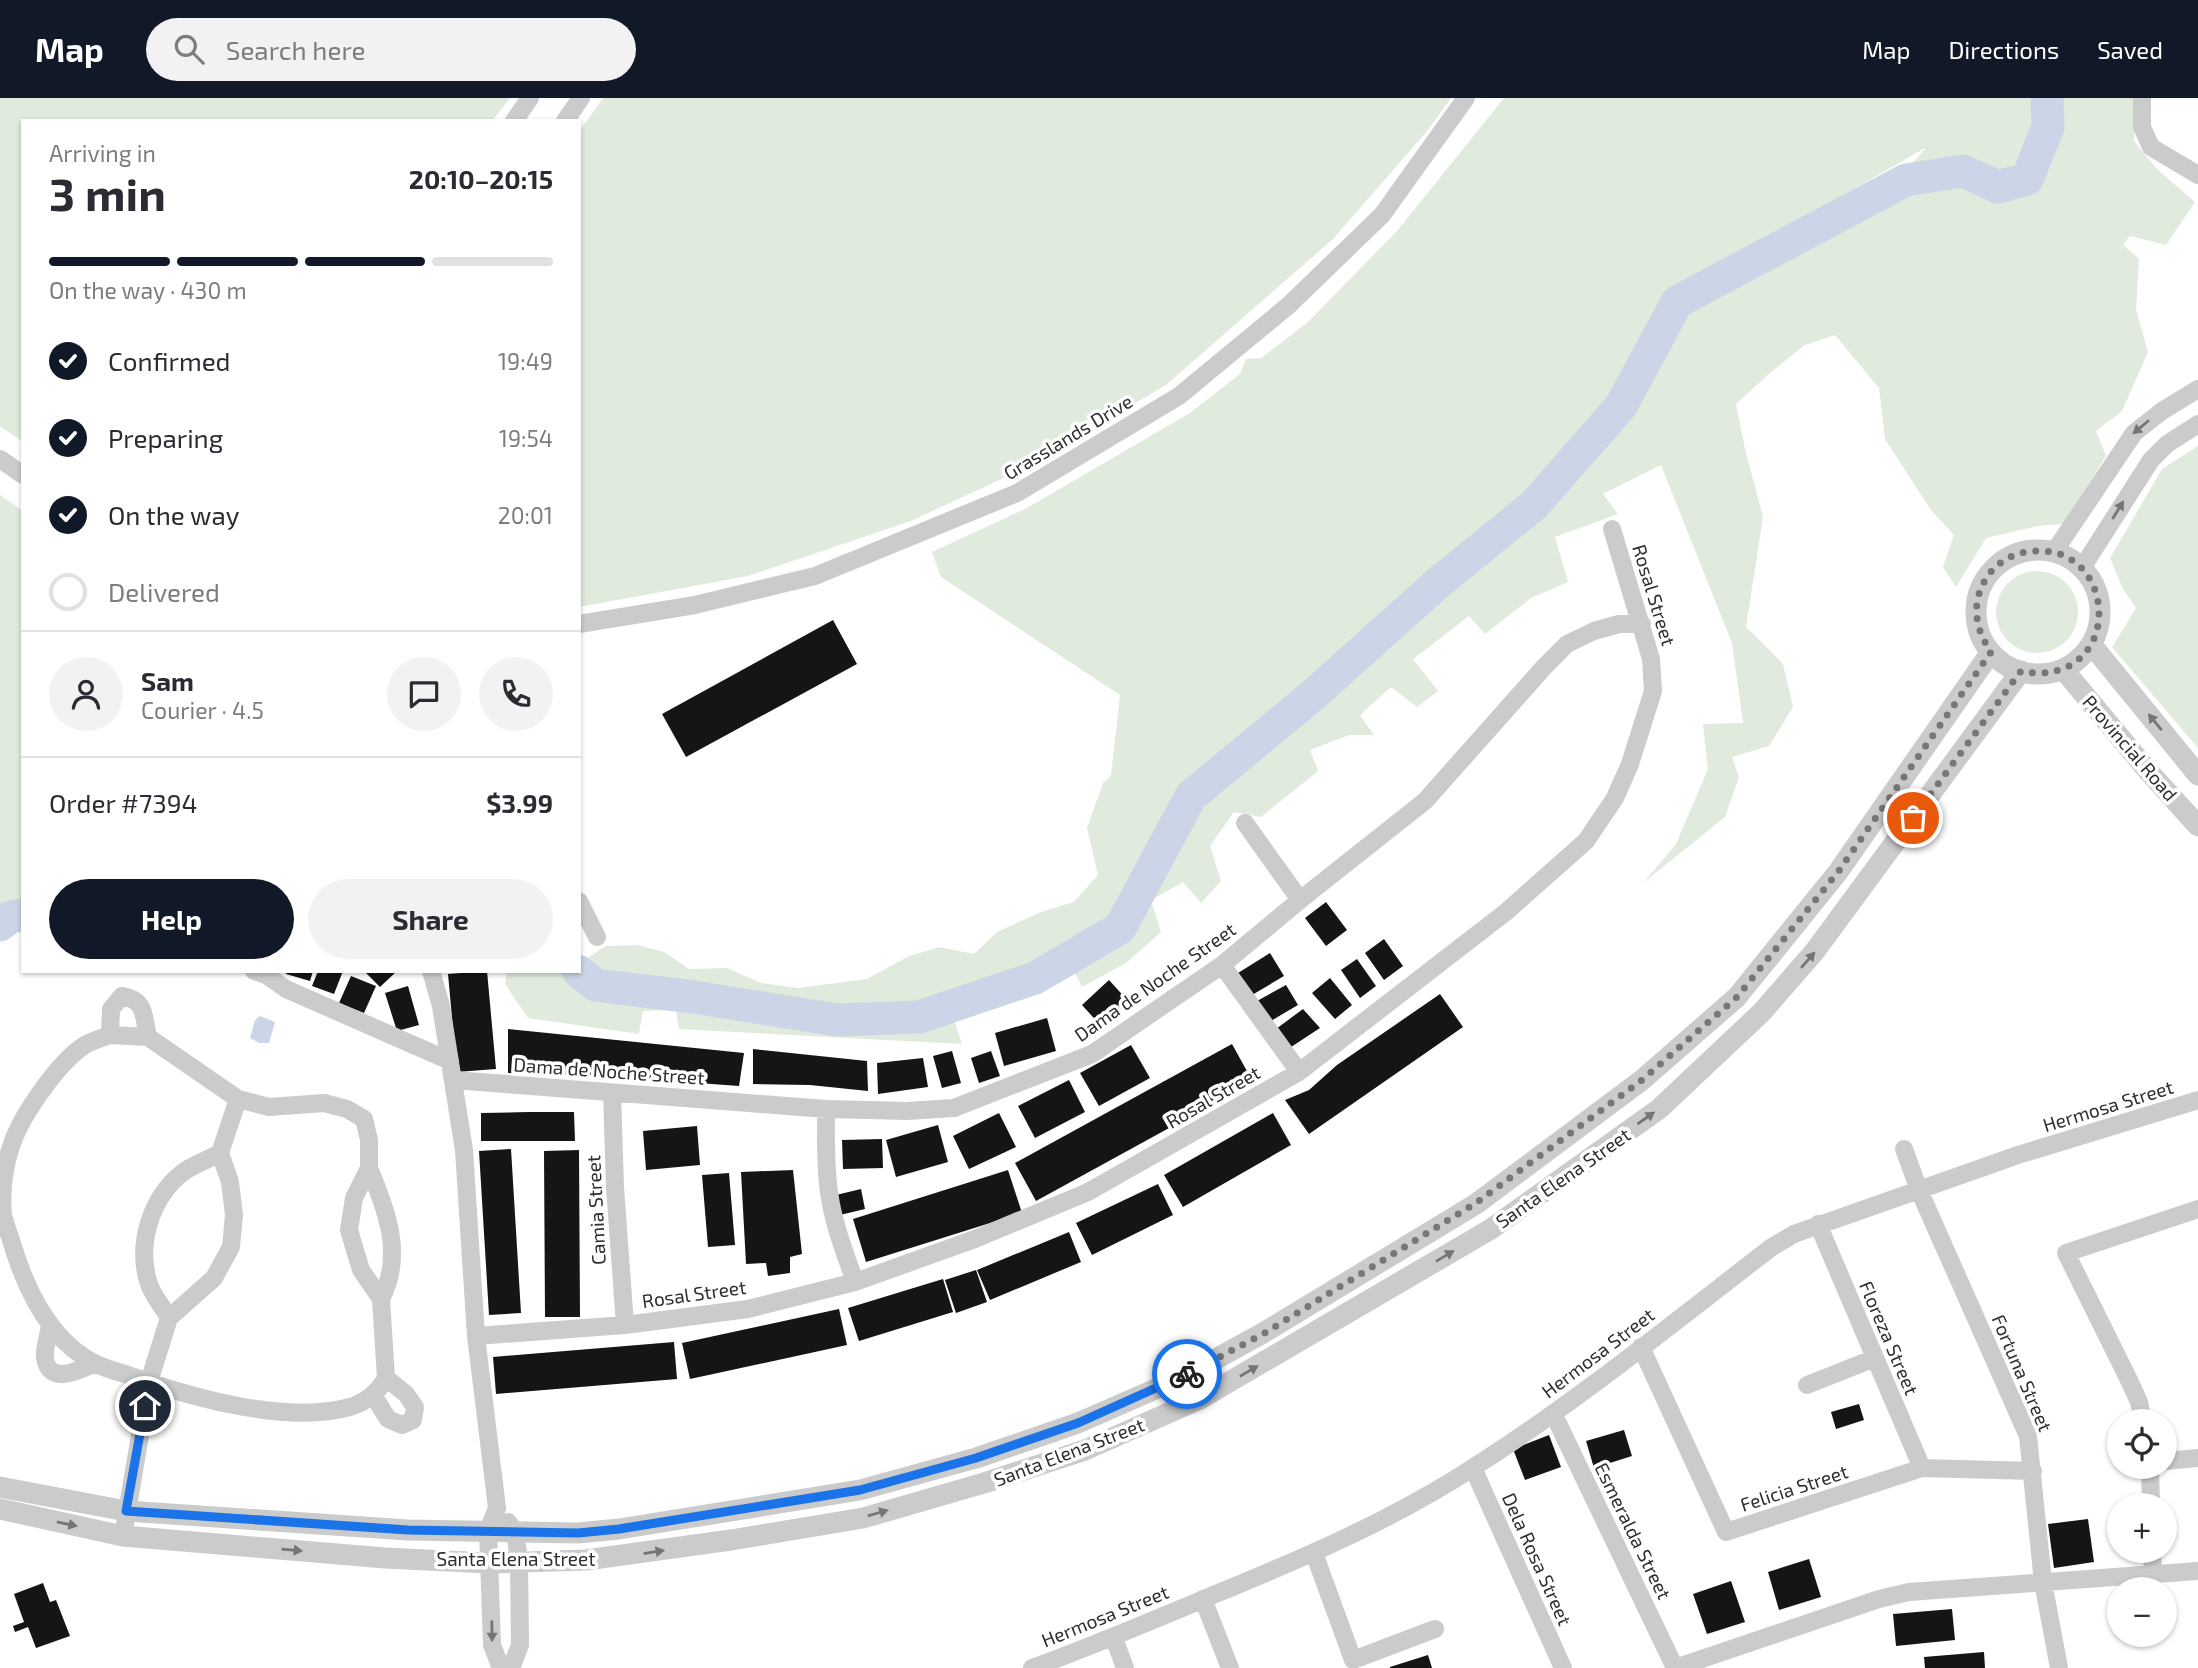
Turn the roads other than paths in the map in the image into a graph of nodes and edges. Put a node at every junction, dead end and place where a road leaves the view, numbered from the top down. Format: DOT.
graph roads {
  1 [pos="530,98"];
  2 [pos="581,98"];
  3 [pos="1466,98"];
  4 [pos="2142,98"];
  5 [pos="514,119"];
  6 [pos="566,119"];
  7 [pos="2198,175"];
  8 [pos="2198,389"];
  9 [pos="2198,424"];
  10 [pos="0,459"];
  11 [pos="21,474"];
  12 [pos="1612,529"];
  13 [pos="2054,552"];
  14 [pos="2082,568"];
  15 [pos="581,624"];
  16 [pos="1642,624"];
  17 [pos="2091,644"];
  18 [pos="1991,652"];
  19 [pos="2063,669"];
  20 [pos="2021,671"];
  21 [pos="2198,775"];
  22 [pos="1245,823"];
  23 [pos="2198,826"];
  24 [pos="1300,900"];
  25 [pos="581,905"];
  26 [pos="597,937"];
  27 [pos="1222,965"];
  28 [pos="260,973"];
  29 [pos="432,973"];
  30 [pos="110,1035"];
  31 [pos="148,1037"];
  32 [pos="450,1061"];
  33 [pos="1299,1072"];
  34 [pos="454,1080"];
  35 [pos="612,1093"];
  36 [pos="238,1099"];
  37 [pos="2198,1101"];
  38 [pos="827,1109"];
  39 [pos="5,1143"];
  40 [pos="1904,1149"];
  41 [pos="220,1153"];
  42 [pos="369,1168"];
  43 [pos="1,1188"];
  44 [pos="1919,1190"];
  45 [pos="2198,1209"];
  46 [pos="1818,1224"];
  47 [pos="855,1282"];
  48 [pos="381,1299"];
  49 [pos="169,1318"];
  50 [pos="50,1325"];
  51 [pos="625,1325"];
  52 [pos="476,1336"];
  53 [pos="1641,1347"];
  54 [pos="1875,1358"];
  55 [pos="95,1363"];
  56 [pos="386,1378"];
  57 [pos="149,1382"];
  58 [pos="1807,1385"];
  59 [pos="373,1395"];
  60 [pos="2140,1409"];
  61 [pos="1553,1413"];
  62 [pos="2198,1458"];
  63 [pos="2177,1460"];
  64 [pos="1473,1468"];
  65 [pos="1922,1468"];
  66 [pos="2033,1471"];
  67 [pos="0,1487"];
  68 [pos="497,1508"];
  69 [pos="0,1509"];
  70 [pos="126,1511"];
  71 [pos="488,1531"];
  72 [pos="515,1531"];
  73 [pos="123,1536"];
  74 [pos="1314,1553"];
  75 [pos="519,1561"];
  76 [pos="490,1563"];
  77 [pos="2153,1563"];
  78 [pos="2198,1571"];
  79 [pos="2153,1574"];
  80 [pos="2043,1582"];
  81 [pos="1203,1599"];
  82 [pos="1435,1629"];
  83 [pos="1115,1638"];
  84 [pos="501,1668"];
  85 [pos="511,1668"];
  86 [pos="1032,1668"];
  87 [pos="1125,1668"];
  88 [pos="1230,1668"];
  89 [pos="1563,1668"];
  90 [pos="1675,1668"];
  91 [pos="2059,1668"];
  1 -- 5 [label="street"];
  2 -- 6 [label="street"];
  3 -- 15 [label="street, Grasslands Drive"];
  4 -- 7 [label="street"];
  8 -- 13 [label="street, one-way"];
  14 -- 9 [label="street, one-way"];
  10 -- 11 [label="street"];
  12 -- 16 [label="street, Rosal Street"];
  13 -- 14 [label="street"];
  13 -- 18 [label="street"];
  14 -- 17 [label="street"];
  16 -- 24 [label="street, Dama de Noche Street"];
  16 -- 33 [label="street, Rosal Street"];
  17 -- 19 [label="street"];
  21 -- 17 [label="street, Provincial Road, one-way"];
  18 -- 20 [label="street"];
  18 -- 72 [label="street, Santa Elena Street"];
  19 -- 20 [label="street"];
  19 -- 23 [label="street, Provincial Road"];
  75 -- 20 [label="street, Santa Elena Street, one-way"];
  22 -- 24 [label="street"];
  24 -- 27 [label="street, Dama de Noche Street"];
  25 -- 26 [label="street"];
  27 -- 33 [label="street"];
  27 -- 38 [label="street, Dama de Noche Street"];
  28 -- 32 [label="street"];
  29 -- 32 [label="street"];
  30 -- 31 [label="street"];
  30 -- 31 [label="street"];
  30 -- 39 [label="street"];
  31 -- 36 [label="street"];
  32 -- 34 [label="street"];
  33 -- 47 [label="street, Rosal Street"];
  34 -- 35 [label="street, Dama de Noche Street"];
  34 -- 52 [label="street"];
  35 -- 38 [label="street, Dama de Noche Street"];
  35 -- 51 [label="street, Camia Street"];
  36 -- 41 [label="street"];
  36 -- 42 [label="street"];
  37 -- 44 [label="street, Hermosa Street"];
  38 -- 47 [label="street"];
  39 -- 43 [label="street"];
  40 -- 44 [label="street, Fortuna Street"];
  41 -- 49 [label="street"];
  41 -- 49 [label="street"];
  42 -- 48 [label="street"];
  42 -- 48 [label="street"];
  43 -- 50 [label="street"];
  44 -- 46 [label="street, Hermosa Street"];
  44 -- 66 [label="street, Fortuna Street"];
  45 -- 60 [label="street"];
  46 -- 53 [label="street, Hermosa Street"];
  46 -- 54 [label="street, Floreza Street"];
  47 -- 51 [label="street, Rosal Street"];
  48 -- 56 [label="street"];
  49 -- 57 [label="street"];
  50 -- 55 [label="street"];
  50 -- 55 [label="street"];
  51 -- 52 [label="street, Rosal Street"];
  52 -- 68 [label="street"];
  53 -- 61 [label="street, Hermosa Street"];
  53 -- 65 [label="street, Felicia Street"];
  54 -- 58 [label="street"];
  54 -- 65 [label="street, Floreza Street"];
  55 -- 57 [label="street"];
  56 -- 59 [label="street"];
  56 -- 59 [label="street"];
  57 -- 59 [label="street"];
  57 -- 70 [label="street"];
  61 -- 64 [label="street, Hermosa Street"];
  61 -- 90 [label="street, Esmeralda Street"];
  62 -- 63 [label="street"];
  64 -- 74 [label="street, Hermosa Street"];
  64 -- 89 [label="street, Dela Rosa Street"];
  65 -- 66 [label="street, Felicia Street"];
  66 -- 80 [label="street, Fortuna Street"];
  67 -- 70 [label="street, Santa Elena Street"];
  68 -- 71 [label="street"];
  68 -- 72 [label="street"];
  69 -- 73 [label="street, Santa Elena Street, one-way"];
  70 -- 71 [label="street, Santa Elena Street"];
  70 -- 73 [label="street"];
  71 -- 72 [label="street, Santa Elena Street"];
  71 -- 76 [label="street"];
  72 -- 75 [label="street"];
  73 -- 76 [label="street, Santa Elena Street, one-way"];
  74 -- 81 [label="street, Hermosa Street"];
  74 -- 82 [label="street"];
  75 -- 76 [label="street, Santa Elena Street"];
  75 -- 85 [label="street"];
  76 -- 84 [label="street, one-way"];
  77 -- 79 [label="street"];
  78 -- 79 [label="street"];
  79 -- 80 [label="street"];
  80 -- 90 [label="street"];
  80 -- 91 [label="street, Fortuna Street"];
  81 -- 83 [label="street, Hermosa Street"];
  81 -- 88 [label="street"];
  83 -- 86 [label="street, Hermosa Street"];
  83 -- 87 [label="street"];
}
